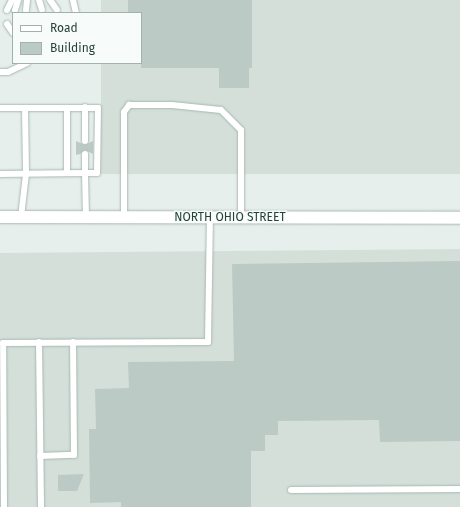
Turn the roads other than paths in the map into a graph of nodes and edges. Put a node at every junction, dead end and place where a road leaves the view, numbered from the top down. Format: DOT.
graph roads {
  1 [pos="12,0"];
  2 [pos="18,0"];
  3 [pos="27,0"];
  4 [pos="39,0"];
  5 [pos="50,0"];
  6 [pos="73,0"];
  7 [pos="7,10"];
  8 [pos="15,10"];
  9 [pos="26,10"];
  10 [pos="42,10"];
  11 [pos="57,10"];
  12 [pos="76,12"];
  13 [pos="7,24"];
  14 [pos="12,32"];
  15 [pos="25,64"];
  16 [pos="0,72"];
  17 [pos="85,107"];
  18 [pos="0,108"];
  19 [pos="25,108"];
  20 [pos="67,108"];
  21 [pos="85,141"];
  22 [pos="85,154"];
  23 [pos="67,173"];
  24 [pos="86,173"];
  25 [pos="0,174"];
  26 [pos="26,174"];
  27 [pos="0,217"];
  28 [pos="21,217"];
  29 [pos="86,217"];
  30 [pos="124,218"];
  31 [pos="210,218"];
  32 [pos="242,218"];
  33 [pos="460,218"];
  34 [pos="39,342"];
  35 [pos="73,342"];
  36 [pos="2,440"];
  37 [pos="40,456"];
  38 [pos="460,489"];
  39 [pos="291,490"];
  40 [pos="4,507"];
  41 [pos="41,507"];
  1 -- 7 [label="lane"];
  2 -- 8 [label="lane"];
  3 -- 9 [label="lane"];
  4 -- 10 [label="lane"];
  5 -- 11 [label="lane"];
  6 -- 12 [label="lane"];
  13 -- 14 [label="lane"];
  15 -- 16 [label="lane"];
  17 -- 20 [label="lane"];
  17 -- 21 [label="lane"];
  17 -- 24 [label="lane"];
  18 -- 19 [label="lane"];
  19 -- 20 [label="lane"];
  19 -- 26 [label="lane"];
  20 -- 23 [label="lane"];
  22 -- 24 [label="lane"];
  23 -- 24 [label="lane"];
  23 -- 26 [label="lane"];
  24 -- 29 [label="lane"];
  25 -- 26 [label="lane"];
  26 -- 28 [label="lane"];
  27 -- 28 [label="street, NORTH OHIO STREET"];
  28 -- 29 [label="street, NORTH OHIO STREET"];
  29 -- 30 [label="street, NORTH OHIO STREET"];
  30 -- 31 [label="street, NORTH OHIO STREET"];
  30 -- 32 [label="lane"];
  31 -- 32 [label="street, NORTH OHIO STREET"];
  31 -- 35 [label="lane"];
  32 -- 33 [label="street, NORTH OHIO STREET"];
  34 -- 35 [label="lane"];
  34 -- 36 [label="lane"];
  34 -- 37 [label="lane"];
  35 -- 37 [label="lane"];
  36 -- 40 [label="lane"];
  37 -- 41 [label="lane"];
  38 -- 39 [label="lane"];
}
